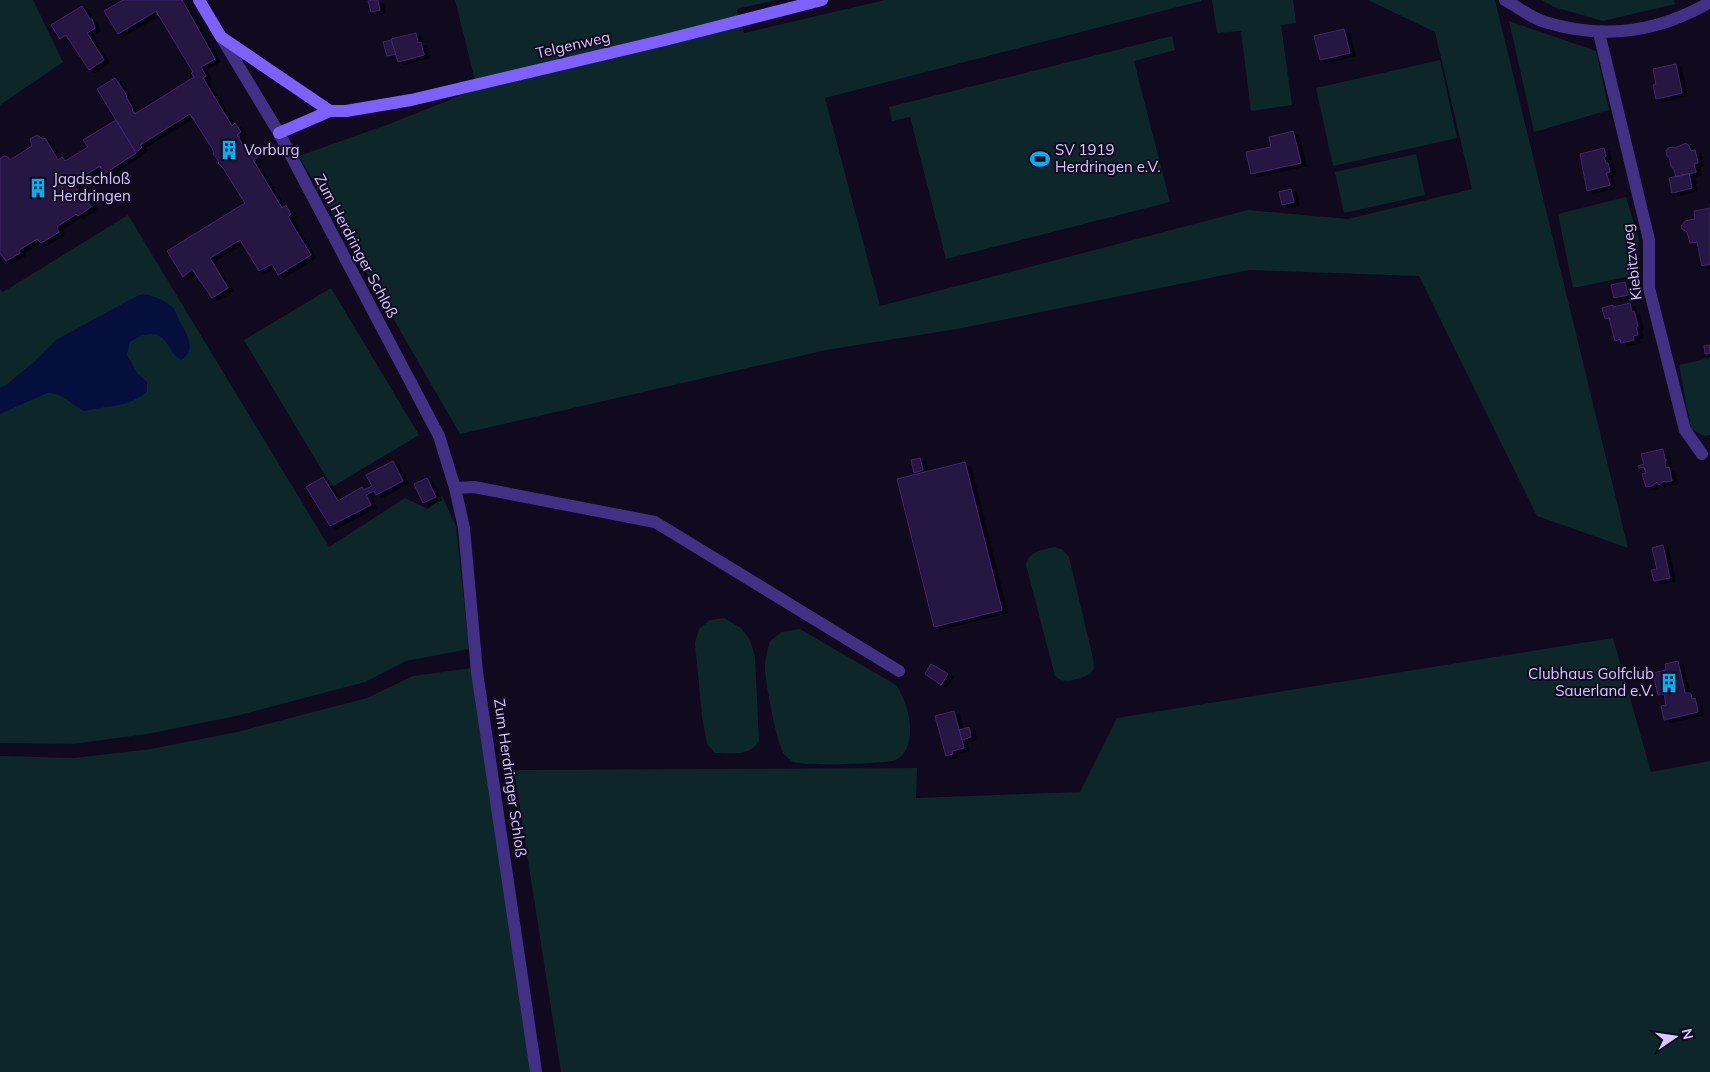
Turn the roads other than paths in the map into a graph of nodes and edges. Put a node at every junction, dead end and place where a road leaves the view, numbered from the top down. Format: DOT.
graph roads {
  1 [pos="199,0"];
  2 [pos="822,0"];
  3 [pos="1505,0"];
  4 [pos="1710,2"];
  5 [pos="1599,33"];
  6 [pos="221,37"];
  7 [pos="330,111"];
  8 [pos="279,133"];
  9 [pos="1702,454"];
  10 [pos="456,488"];
  11 [pos="899,671"];
  12 [pos="536,1072"];
  1 -- 6 [label="main road, Zum Herdringer Schloß"];
  2 -- 7 [label="main road, Telgenweg"];
  3 -- 5 [label="street"];
  4 -- 5 [label="street"];
  5 -- 9 [label="street, Kiebitzweg"];
  6 -- 7 [label="main road"];
  6 -- 8 [label="street, Zum Herdringer Schloß"];
  7 -- 8 [label="main road, Telgenweg"];
  8 -- 10 [label="street, Zum Herdringer Schloß"];
  10 -- 11 [label="street"];
  10 -- 12 [label="street, Zum Herdringer Schloß"];
}
